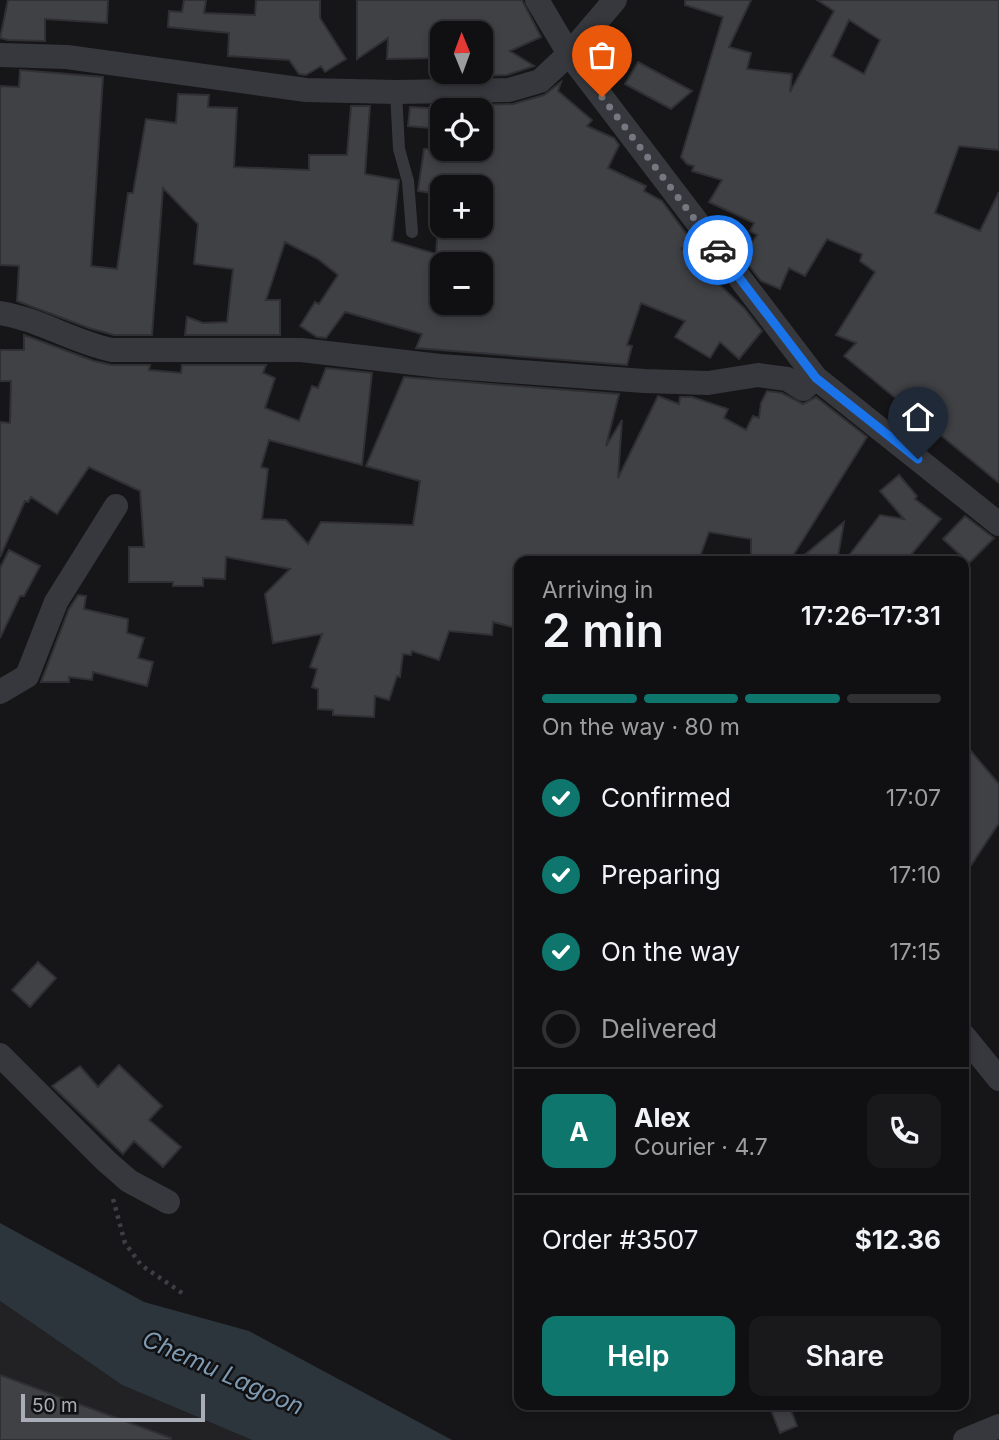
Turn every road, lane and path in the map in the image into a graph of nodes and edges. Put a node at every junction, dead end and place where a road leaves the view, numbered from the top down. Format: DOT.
graph roads {
  1 [pos="537,0"];
  2 [pos="615,0"];
  3 [pos="569,54"];
  4 [pos="0,55"];
  5 [pos="396,92"];
  6 [pos="412,232"];
  7 [pos="0,313"];
  8 [pos="816,378"];
  9 [pos="116,506"];
  10 [pos="999,524"];
  11 [pos="0,692"];
  12 [pos="969,1042"];
  13 [pos="0,1055"];
  14 [pos="999,1079"];
  15 [pos="112,1195"];
  16 [pos="168,1202"];
  17 [pos="185,1295"];
  18 [pos="999,1426"];
  19 [pos="965,1440"];
  1 -- 3 [label="street"];
  2 -- 3 [label="street"];
  3 -- 5 [label="street"];
  3 -- 8 [label="street"];
  4 -- 5 [label="street"];
  5 -- 6 [label="lane"];
  7 -- 8 [label="street"];
  8 -- 10 [label="street"];
  9 -- 11 [label="street"];
  12 -- 14 [label="street"];
  13 -- 16 [label="street"];
  15 -- 17 [label="path"];
  18 -- 19 [label="street"];
}
